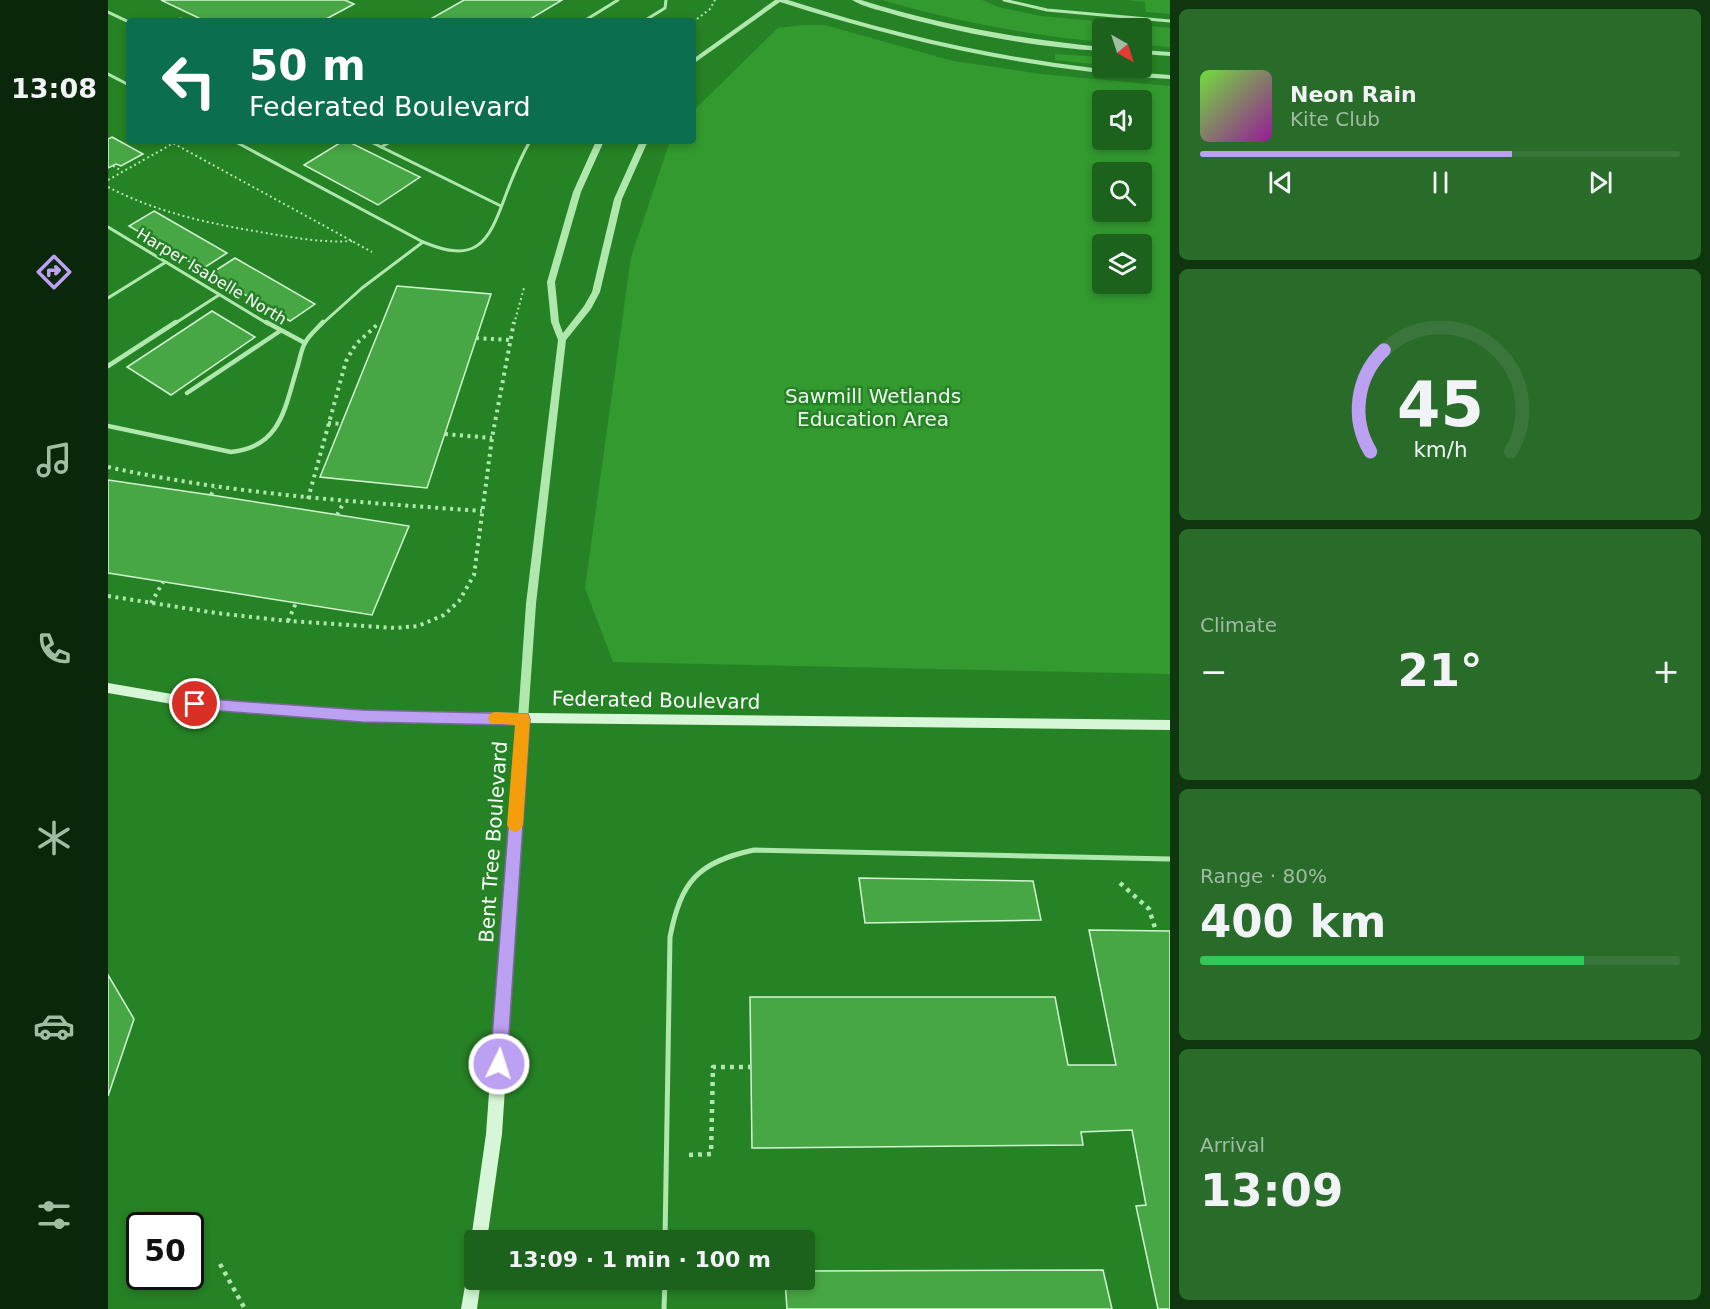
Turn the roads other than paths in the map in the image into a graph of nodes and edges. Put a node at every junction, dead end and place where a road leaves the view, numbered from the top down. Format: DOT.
graph roads {
  1 [pos="618,0"];
  2 [pos="666,0"];
  3 [pos="780,0"];
  4 [pos="855,0"];
  5 [pos="1004,0"];
  6 [pos="108,12"];
  7 [pos="589,18"];
  8 [pos="649,18"];
  9 [pos="126,21"];
  10 [pos="1170,21"];
  11 [pos="1092,48"];
  12 [pos="1152,53"];
  13 [pos="1170,54"];
  14 [pos="696,60"];
  15 [pos="108,74"];
  16 [pos="1170,77"];
  17 [pos="126,83"];
  18 [pos="240,144"];
  19 [pos="375,144"];
  20 [pos="386,144"];
  21 [pos="528,144"];
  22 [pos="599,144"];
  23 [pos="643,144"];
  24 [pos="381,147"];
  25 [pos="501,206"];
  26 [pos="108,227"];
  27 [pos="115,232"];
  28 [pos="108,236"];
  29 [pos="423,242"];
  30 [pos="166,262"];
  31 [pos="219,295"];
  32 [pos="108,298"];
  33 [pos="280,332"];
  34 [pos="562,340"];
  35 [pos="305,343"];
  36 [pos="108,366"];
  37 [pos="187,393"];
  38 [pos="108,426"];
  39 [pos="108,688"];
  40 [pos="523,719"];
  41 [pos="1170,725"];
  42 [pos="1170,859"];
  43 [pos="480,1230"];
  44 [pos="665,1230"];
  45 [pos="472,1290"];
  46 [pos="665,1290"];
  47 [pos="469,1309"];
  48 [pos="664,1309"];
  1 -- 7 [label="lane"];
  2 -- 8 [label="lane"];
  3 -- 14 [label="street"];
  3 -- 16 [label="street"];
  4 -- 11 [label="street"];
  5 -- 10 [label="lane"];
  6 -- 9 [label="lane"];
  12 -- 13 [label="street"];
  15 -- 17 [label="lane"];
  18 -- 29 [label="lane"];
  19 -- 24 [label="lane"];
  20 -- 24 [label="lane"];
  21 -- 25 [label="lane"];
  22 -- 34 [label="street, Bent Tree Boulevard"];
  23 -- 34 [label="street"];
  24 -- 25 [label="lane"];
  25 -- 29 [label="lane"];
  26 -- 27 [label="lane, Harper Isabelle North"];
  27 -- 28 [label="lane"];
  27 -- 30 [label="lane, Harper Isabelle North"];
  29 -- 35 [label="lane"];
  30 -- 31 [label="lane, Harper Isabelle North"];
  30 -- 32 [label="lane"];
  31 -- 33 [label="lane, Harper Isabelle North"];
  31 -- 36 [label="lane"];
  33 -- 35 [label="lane, Harper Isabelle North"];
  33 -- 37 [label="lane"];
  34 -- 40 [label="street, Bent Tree Boulevard"];
  35 -- 38 [label="lane"];
  39 -- 40 [label="main road, Federated Boulevard"];
  40 -- 41 [label="main road, Federated Boulevard"];
  40 -- 43 [label="main road, Bent Tree Boulevard"];
  42 -- 44 [label="lane"];
  45 -- 47 [label="main road"];
  46 -- 48 [label="lane"];
}
